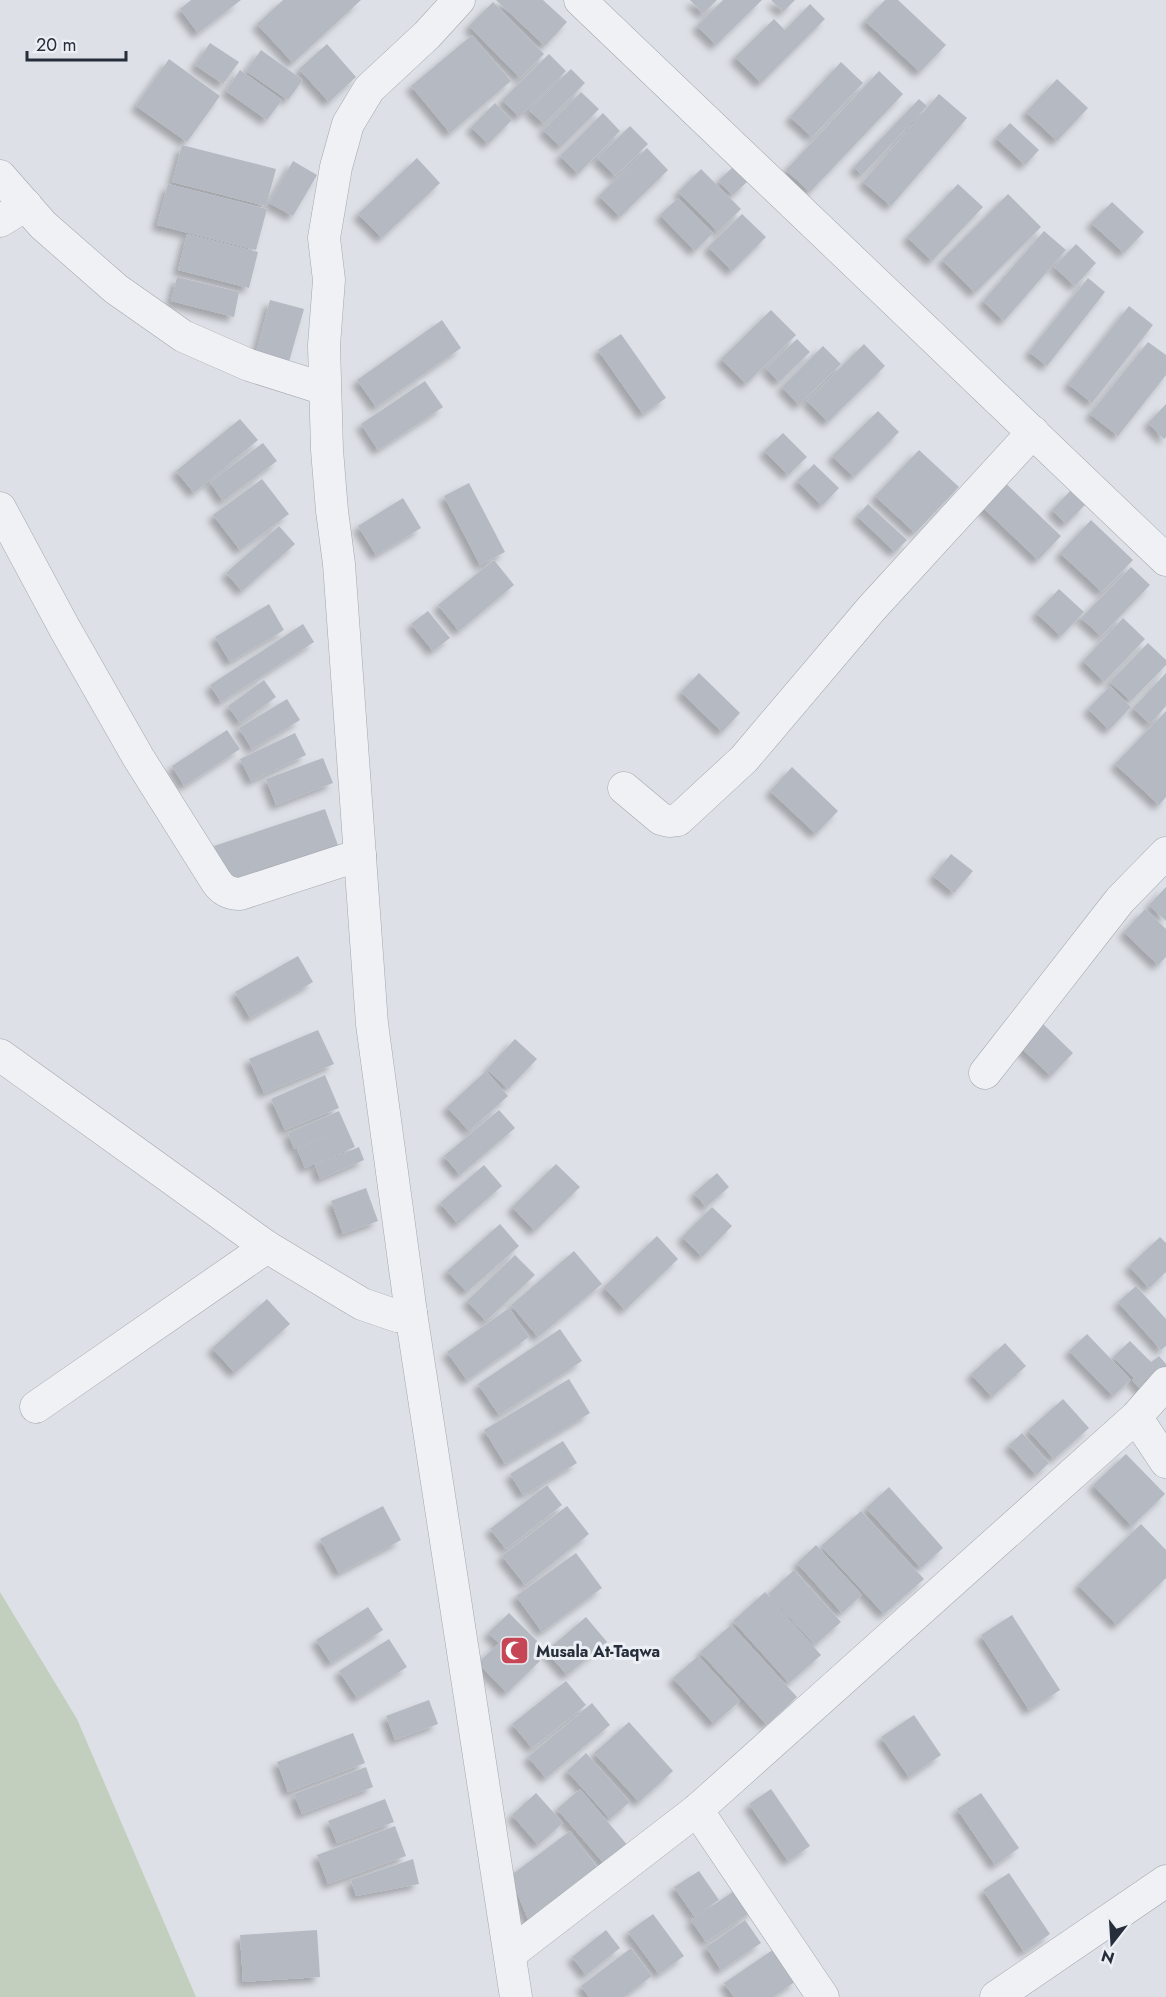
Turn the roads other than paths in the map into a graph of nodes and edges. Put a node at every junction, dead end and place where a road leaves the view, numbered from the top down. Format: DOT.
graph roads {
  1 [pos="459,0"];
  2 [pos="580,0"];
  3 [pos="0,176"];
  4 [pos="13,213"];
  5 [pos="325,389"];
  6 [pos="1033,432"];
  7 [pos="0,508"];
  8 [pos="1166,561"];
  9 [pos="624,788"];
  10 [pos="1166,853"];
  11 [pos="360,855"];
  12 [pos="0,1055"];
  13 [pos="985,1073"];
  14 [pos="267,1247"];
  15 [pos="411,1313"];
  16 [pos="1166,1383"];
  17 [pos="36,1407"];
  18 [pos="1136,1417"];
  19 [pos="1166,1462"];
  20 [pos="697,1810"];
  21 [pos="1166,1881"];
  22 [pos="510,1954"];
  23 [pos="516,1997"];
  24 [pos="823,1997"];
  25 [pos="996,1997"];
  1 -- 5 [label="street"];
  2 -- 6 [label="street"];
  3 -- 4 [label="street"];
  4 -- 5 [label="street"];
  5 -- 11 [label="street"];
  6 -- 8 [label="street"];
  6 -- 9 [label="street"];
  7 -- 11 [label="street"];
  10 -- 13 [label="street"];
  11 -- 15 [label="street"];
  12 -- 14 [label="street"];
  14 -- 15 [label="street"];
  14 -- 17 [label="street"];
  15 -- 22 [label="street"];
  16 -- 18 [label="street"];
  18 -- 19 [label="street"];
  18 -- 20 [label="street"];
  20 -- 22 [label="street"];
  20 -- 24 [label="street"];
  21 -- 25 [label="street"];
  22 -- 23 [label="street"];
}
